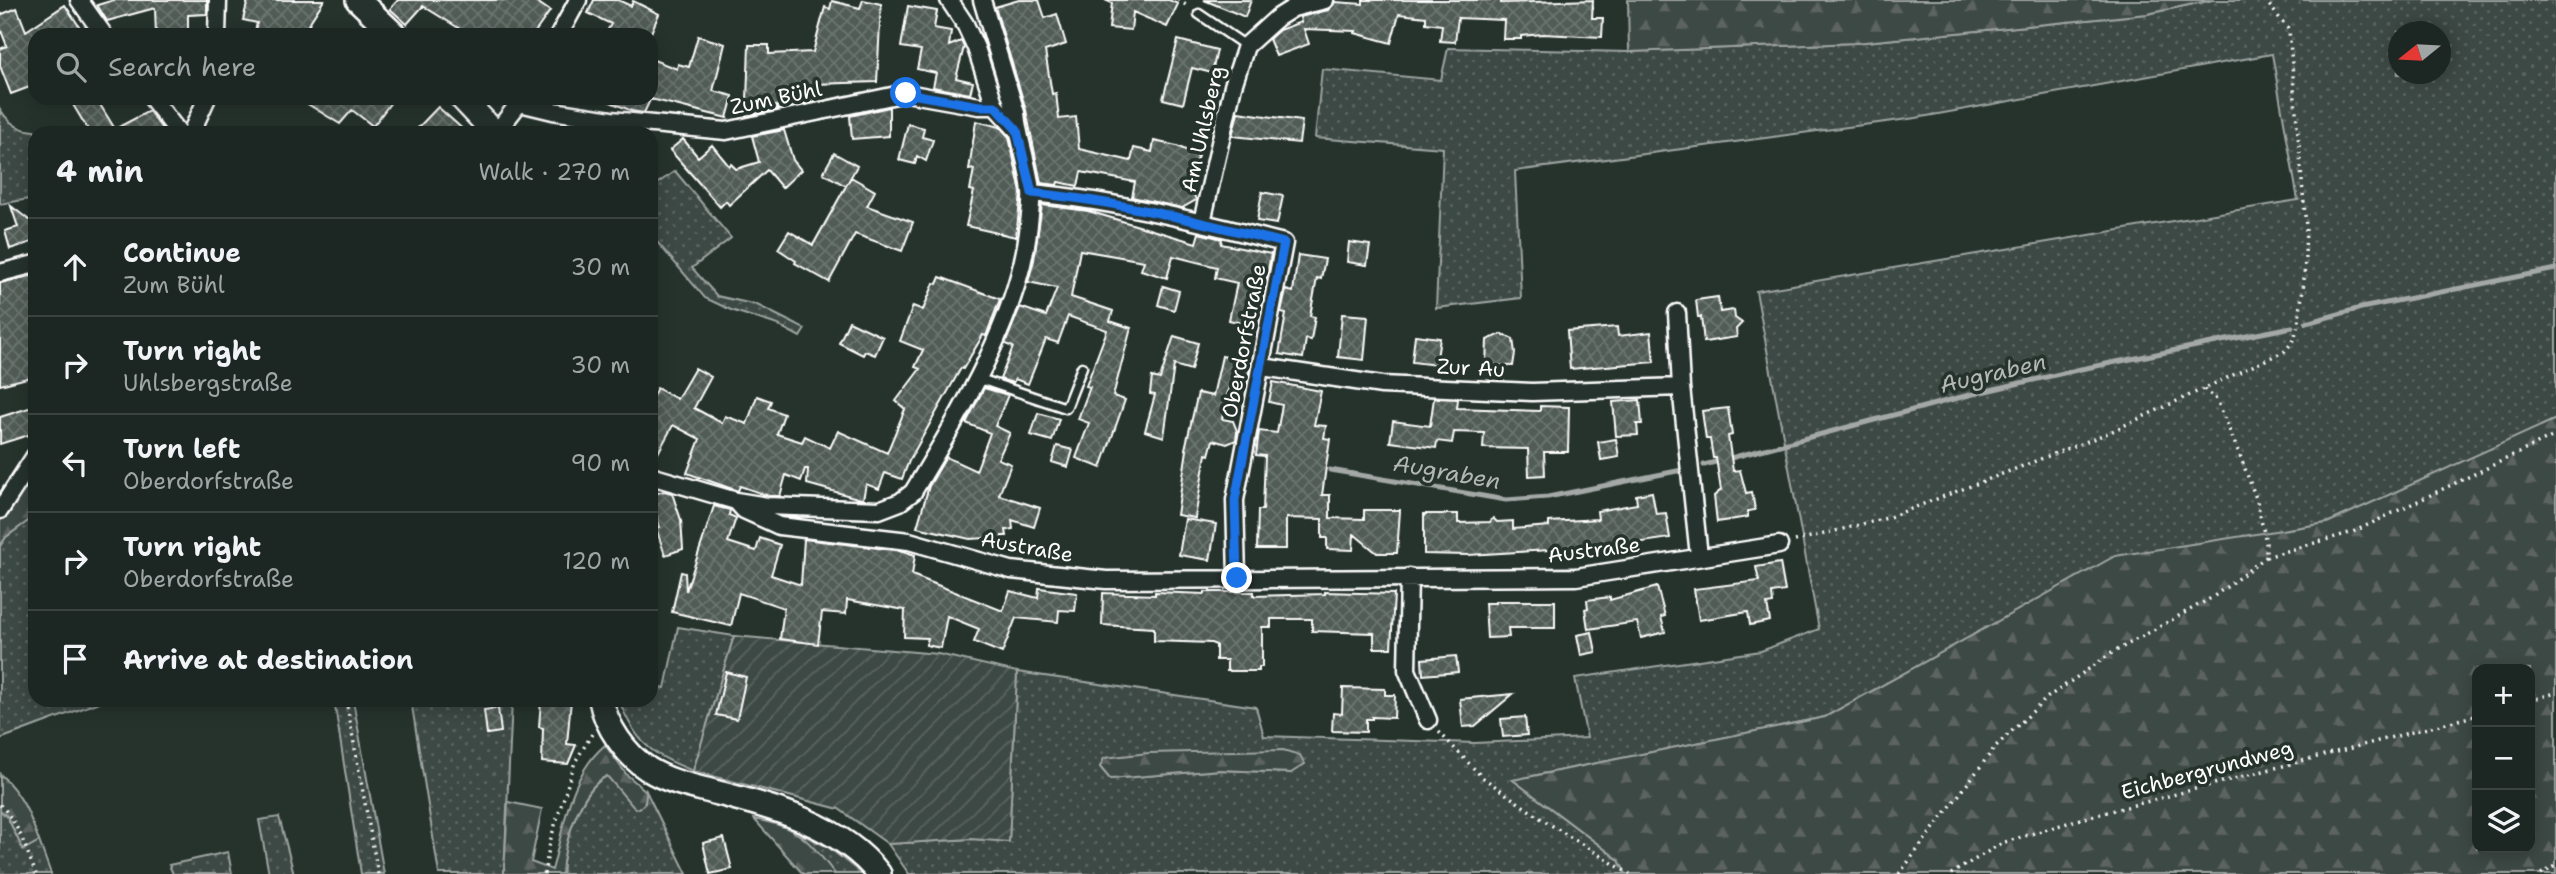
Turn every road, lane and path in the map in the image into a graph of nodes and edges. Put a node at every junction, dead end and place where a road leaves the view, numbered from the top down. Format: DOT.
graph roads {
  1 [pos="79,0"];
  2 [pos="218,0"];
  3 [pos="358,0"];
  4 [pos="578,0"];
  5 [pos="949,0"];
  6 [pos="982,0"];
  7 [pos="1325,0"];
  8 [pos="2265,0"];
  9 [pos="1199,14"];
  10 [pos="99,28"];
  11 [pos="216,28"];
  12 [pos="388,28"];
  13 [pos="563,28"];
  14 [pos="1246,46"];
  15 [pos="157,105"];
  16 [pos="204,105"];
  17 [pos="469,105"];
  18 [pos="518,105"];
  19 [pos="536,105"];
  20 [pos="995,106"];
  21 [pos="174,126"];
  22 [pos="194,126"];
  23 [pos="488,126"];
  24 [pos="501,126"];
  25 [pos="1017,130"];
  26 [pos="1032,193"];
  27 [pos="1202,222"];
  28 [pos="28,266"];
  29 [pos="0,273"];
  30 [pos="1677,313"];
  31 [pos="1082,367"];
  32 [pos="1262,367"];
  33 [pos="977,378"];
  34 [pos="1681,387"];
  35 [pos="2204,389"];
  36 [pos="2556,435"];
  37 [pos="28,467"];
  38 [pos="658,478"];
  39 [pos="736,501"];
  40 [pos="0,509"];
  41 [pos="1779,545"];
  42 [pos="1699,556"];
  43 [pos="2266,557"];
  44 [pos="1409,577"];
  45 [pos="1237,578"];
  46 [pos="2556,693"];
  47 [pos="2535,699"];
  48 [pos="347,707"];
  49 [pos="603,710"];
  50 [pos="2472,716"];
  51 [pos="1428,720"];
  52 [pos="0,805"];
  53 [pos="2556,866"];
  54 [pos="36,874"];
  55 [pos="378,874"];
  56 [pos="544,874"];
  57 [pos="879,874"];
  58 [pos="1630,874"];
  59 [pos="1899,874"];
  60 [pos="1951,874"];
  61 [pos="2541,874"];
  1 -- 10 [label="street"];
  2 -- 11 [label="street"];
  3 -- 12 [label="street"];
  4 -- 13 [label="street"];
  5 -- 20 [label="street"];
  6 -- 25 [label="street"];
  7 -- 14 [label="street, Am Uhlsberg"];
  8 -- 35 [label="path"];
  9 -- 14 [label="lane, Am Uhlsberg"];
  14 -- 27 [label="street, Am Uhlsberg"];
  15 -- 21 [label="street"];
  16 -- 22 [label="street"];
  17 -- 23 [label="street"];
  18 -- 24 [label="street, Zum Bühl"];
  19 -- 20 [label="street, Zum Bühl"];
  20 -- 25 [label="street"];
  25 -- 26 [label="street"];
  26 -- 27 [label="street, Oberdorfstraße"];
  26 -- 33 [label="street"];
  27 -- 32 [label="street, Oberdorfstraße"];
  28 -- 29 [label="street"];
  30 -- 34 [label="street"];
  31 -- 33 [label="lane"];
  32 -- 34 [label="street, Zur Au"];
  32 -- 45 [label="street, Oberdorfstraße"];
  33 -- 39 [label="street"];
  34 -- 42 [label="street"];
  35 -- 41 [label="path"];
  35 -- 43 [label="path"];
  36 -- 43 [label="path"];
  37 -- 40 [label="street"];
  38 -- 39 [label="street, Austraße"];
  39 -- 45 [label="street, Austraße"];
  41 -- 42 [label="street, Austraße"];
  42 -- 44 [label="street, Austraße"];
  43 -- 59 [label="path"];
  44 -- 45 [label="street, Austraße"];
  44 -- 51 [label="street"];
  46 -- 47 [label="path"];
  48 -- 55 [label="path"];
  49 -- 56 [label="path"];
  49 -- 57 [label="street"];
  50 -- 60 [label="path, Eichbergrundweg"];
  51 -- 58 [label="path"];
  52 -- 54 [label="path"];
  53 -- 61 [label="path"];
}
